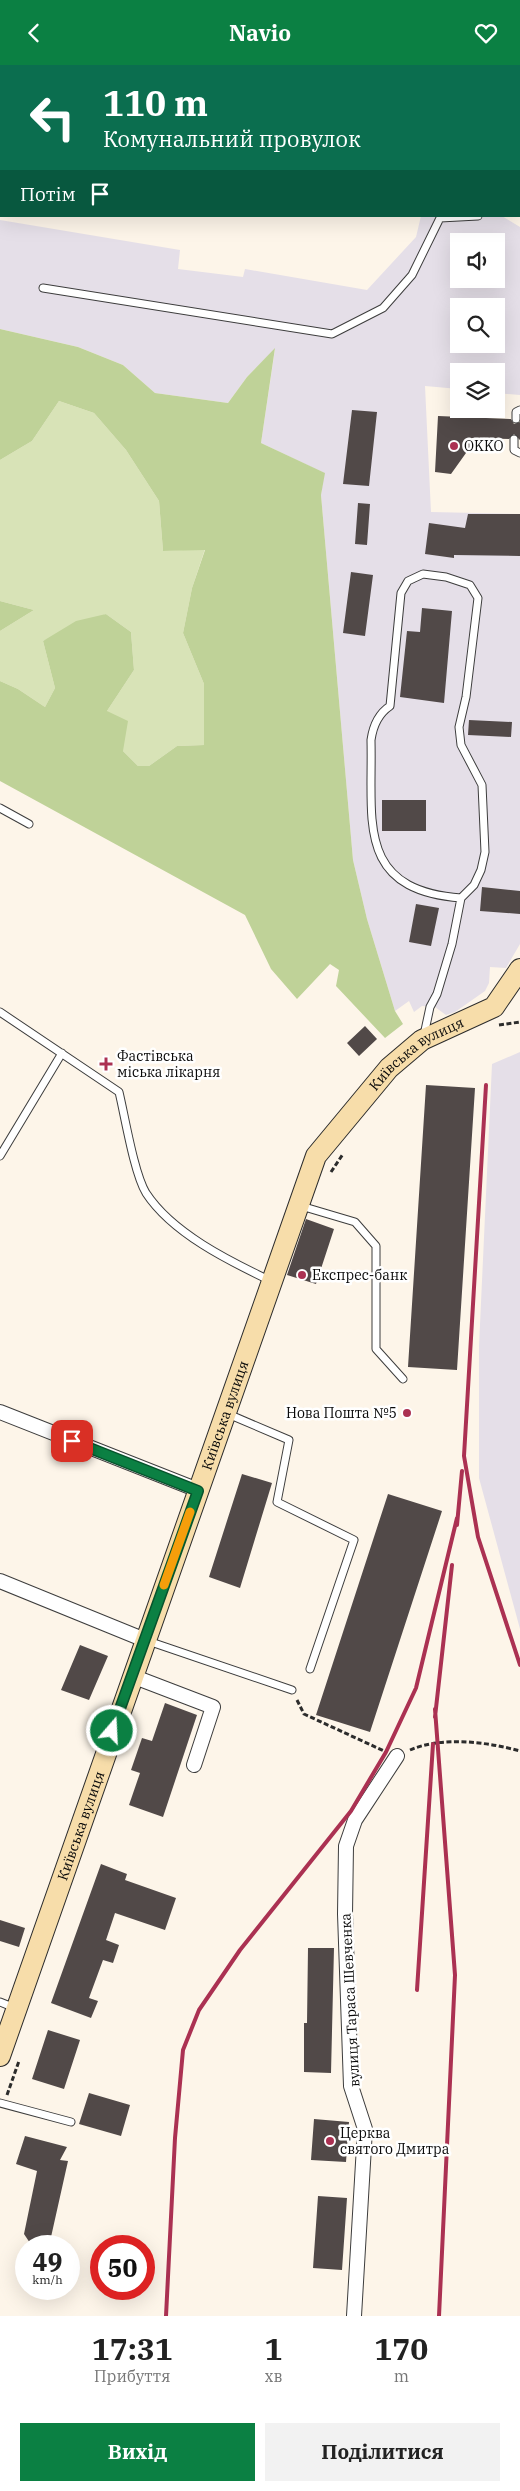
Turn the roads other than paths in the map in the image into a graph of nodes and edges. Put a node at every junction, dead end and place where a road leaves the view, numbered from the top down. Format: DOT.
graph roads {
  1 [pos="459,217"];
  2 [pos="42,288"];
  3 [pos="520,410"];
  4 [pos="516,419"];
  5 [pos="514,439"];
  6 [pos="520,453"];
  7 [pos="0,808"];
  8 [pos="29,823"];
  9 [pos="461,898"];
  10 [pos="520,969"];
  11 [pos="0,1012"];
  12 [pos="422,1041"];
  13 [pos="62,1053"];
  14 [pos="0,1156"];
  15 [pos="299,1205"];
  16 [pos="272,1281"];
  17 [pos="403,1379"];
  18 [pos="0,1412"];
  19 [pos="225,1413"];
  20 [pos="198,1491"];
  21 [pos="0,1581"];
  22 [pos="145,1640"];
  23 [pos="310,1669"];
  24 [pos="132,1676"];
  25 [pos="292,1690"];
  26 [pos="397,1756"];
  27 [pos="194,1765"];
  28 [pos="8,2005"];
  29 [pos="0,2056"];
  30 [pos="2,2104"];
  31 [pos="71,2122"];
  32 [pos="354,2316"];
  1 -- 2 [label="lane"];
  3 -- 4 [label="lane"];
  5 -- 6 [label="lane"];
  7 -- 8 [label="lane"];
  9 -- 9 [label="lane"];
  9 -- 12 [label="lane"];
  10 -- 12 [label="main road, Київська вулиця"];
  11 -- 13 [label="lane"];
  12 -- 15 [label="main road, Київська вулиця"];
  13 -- 14 [label="lane"];
  13 -- 16 [label="lane"];
  15 -- 16 [label="main road, Київська вулиця"];
  15 -- 17 [label="lane"];
  16 -- 19 [label="main road, Київська вулиця"];
  18 -- 20 [label="street"];
  19 -- 20 [label="main road, Київська вулиця"];
  19 -- 23 [label="lane"];
  20 -- 22 [label="main road, Київська вулиця"];
  21 -- 22 [label="street"];
  22 -- 24 [label="main road, Київська вулиця"];
  22 -- 25 [label="lane"];
  24 -- 27 [label="street"];
  24 -- 28 [label="main road, Київська вулиця"];
  26 -- 32 [label="street, вулиця Тараса Шевченка"];
  28 -- 29 [label="main road, Київська вулиця"];
  30 -- 31 [label="lane"];
}
